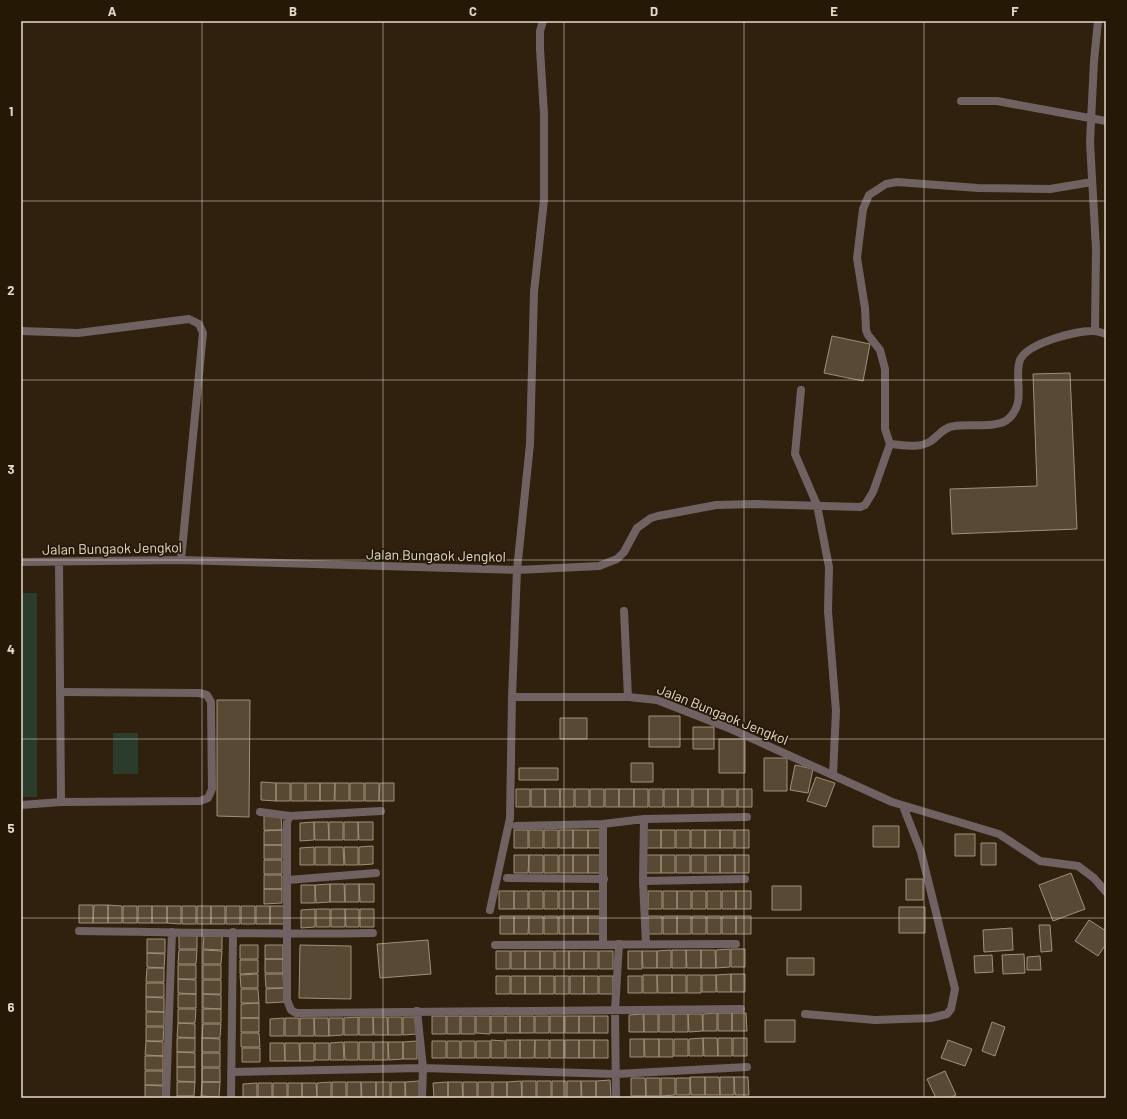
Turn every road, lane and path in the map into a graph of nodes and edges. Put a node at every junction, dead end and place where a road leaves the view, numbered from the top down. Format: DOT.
graph roads {
  1 [pos="543,21"];
  2 [pos="1098,21"];
  3 [pos="961,101"];
  4 [pos="1092,118"];
  5 [pos="1106,121"];
  6 [pos="1092,182"];
  7 [pos="1095,330"];
  8 [pos="21,331"];
  9 [pos="1106,334"];
  10 [pos="801,390"];
  11 [pos="890,444"];
  12 [pos="817,505"];
  13 [pos="181,560"];
  14 [pos="21,562"];
  15 [pos="59,562"];
  16 [pos="516,570"];
  17 [pos="624,611"];
  18 [pos="60,692"];
  19 [pos="512,697"];
  20 [pos="628,697"];
  21 [pos="833,775"];
  22 [pos="61,802"];
  23 [pos="21,805"];
  24 [pos="903,806"];
  25 [pos="381,811"];
  26 [pos="260,812"];
  27 [pos="290,816"];
  28 [pos="747,817"];
  29 [pos="644,819"];
  30 [pos="602,824"];
  31 [pos="516,826"];
  32 [pos="376,873"];
  33 [pos="508,878"];
  34 [pos="604,879"];
  35 [pos="745,879"];
  36 [pos="288,880"];
  37 [pos="643,881"];
  38 [pos="1106,892"];
  39 [pos="490,910"];
  40 [pos="79,931"];
  41 [pos="172,932"];
  42 [pos="233,932"];
  43 [pos="373,934"];
  44 [pos="288,935"];
  45 [pos="603,944"];
  46 [pos="619,944"];
  47 [pos="646,944"];
  48 [pos="736,944"];
  49 [pos="495,945"];
  50 [pos="741,1009"];
  51 [pos="616,1010"];
  52 [pos="417,1011"];
  53 [pos="805,1014"];
  54 [pos="423,1068"];
  55 [pos="747,1068"];
  56 [pos="231,1072"];
  57 [pos="616,1074"];
  58 [pos="166,1098"];
  59 [pos="231,1098"];
  60 [pos="422,1098"];
  61 [pos="616,1098"];
  1 -- 16 [label="street"];
  2 -- 4 [label="street"];
  3 -- 4 [label="street"];
  4 -- 5 [label="street"];
  4 -- 6 [label="street"];
  6 -- 7 [label="street"];
  6 -- 11 [label="street"];
  7 -- 9 [label="street"];
  7 -- 11 [label="street"];
  8 -- 13 [label="street"];
  10 -- 12 [label="street"];
  11 -- 12 [label="street"];
  12 -- 16 [label="street"];
  12 -- 21 [label="street"];
  13 -- 15 [label="street, Jalan Bungaok Jengkol"];
  13 -- 16 [label="street, Jalan Bungaok Jengkol"];
  14 -- 15 [label="street, Jalan Bungaok Jengkol"];
  15 -- 18 [label="street"];
  16 -- 19 [label="street, Jalan Bungaok Jengkol"];
  17 -- 20 [label="street"];
  18 -- 22 [label="street"];
  18 -- 22 [label="street"];
  19 -- 20 [label="street, Jalan Bungaok Jengkol"];
  19 -- 39 [label="street"];
  20 -- 21 [label="street, Jalan Bungaok Jengkol"];
  21 -- 24 [label="street, Jalan Bungaok Jengkol"];
  22 -- 23 [label="street"];
  24 -- 38 [label="street, Jalan Bungaok Jengkol"];
  24 -- 53 [label="street"];
  25 -- 27 [label="street"];
  26 -- 27 [label="street"];
  27 -- 36 [label="street"];
  28 -- 29 [label="street"];
  29 -- 30 [label="street"];
  29 -- 37 [label="street"];
  30 -- 31 [label="street"];
  30 -- 34 [label="street"];
  32 -- 36 [label="street"];
  33 -- 34 [label="street"];
  34 -- 45 [label="street"];
  35 -- 37 [label="street"];
  36 -- 44 [label="street"];
  37 -- 47 [label="street"];
  40 -- 41 [label="street"];
  41 -- 42 [label="street"];
  41 -- 58 [label="street"];
  42 -- 44 [label="street"];
  42 -- 56 [label="street"];
  43 -- 44 [label="street"];
  44 -- 52 [label="street"];
  45 -- 46 [label="street"];
  45 -- 49 [label="street"];
  46 -- 47 [label="street"];
  46 -- 51 [label="street"];
  47 -- 48 [label="street"];
  50 -- 51 [label="street"];
  51 -- 52 [label="street"];
  51 -- 57 [label="street"];
  52 -- 54 [label="street"];
  54 -- 56 [label="street"];
  54 -- 57 [label="street"];
  54 -- 60 [label="street"];
  55 -- 57 [label="street"];
  56 -- 59 [label="street"];
  57 -- 61 [label="street"];
}
